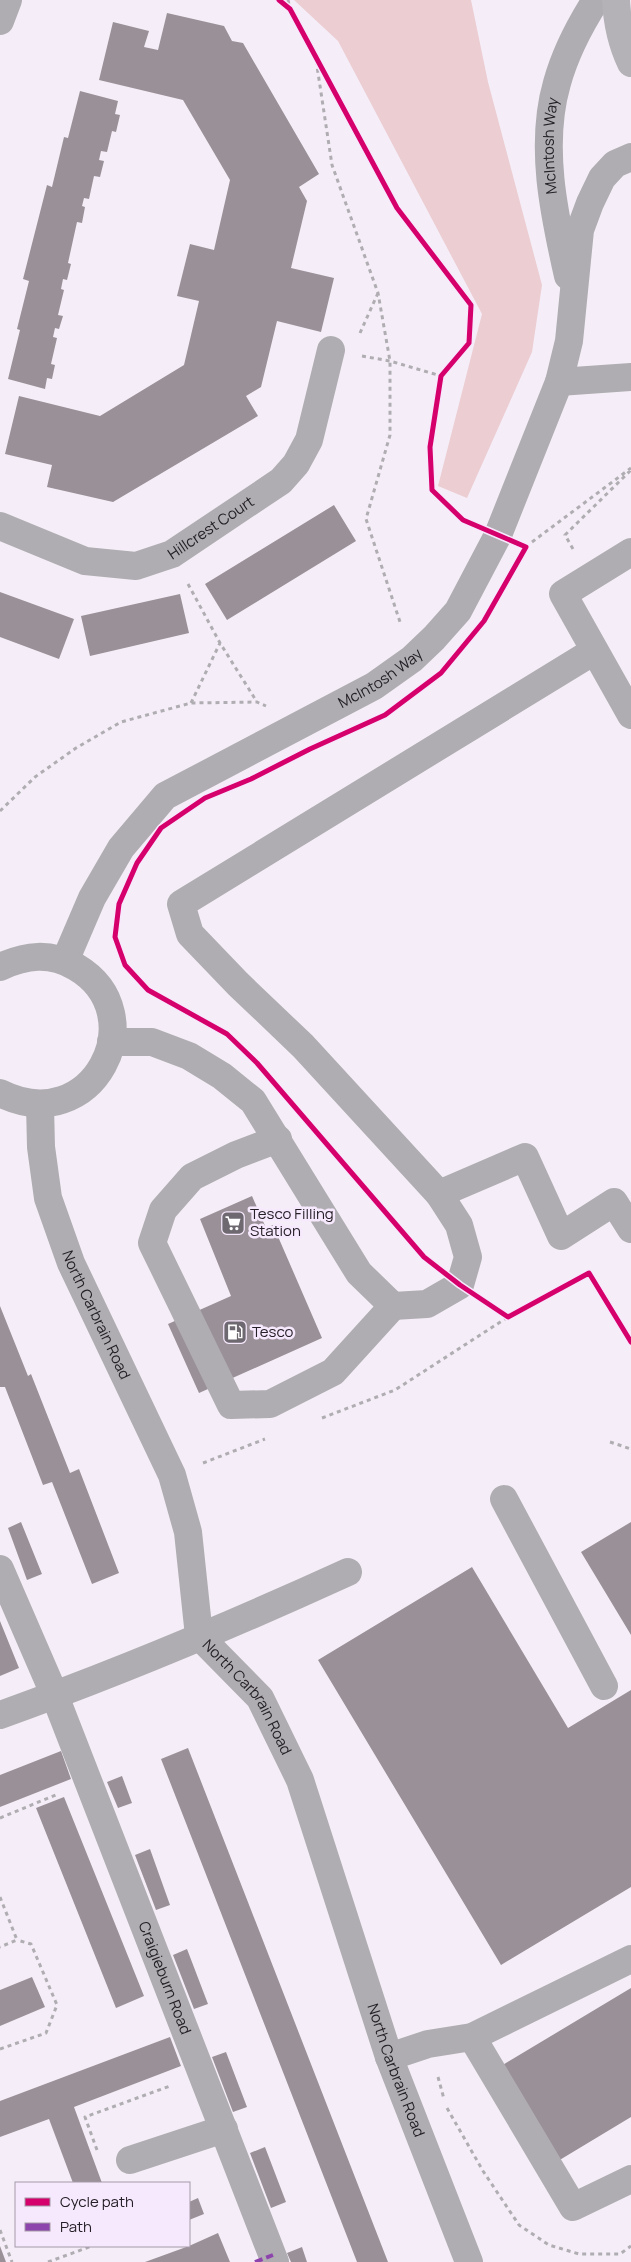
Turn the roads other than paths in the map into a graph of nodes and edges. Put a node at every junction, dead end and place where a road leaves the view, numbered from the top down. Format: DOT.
graph roads {
  1 [pos="8,0"];
  2 [pos="596,0"];
  3 [pos="616,0"];
  4 [pos="0,21"];
  5 [pos="631,63"];
  6 [pos="631,157"];
  7 [pos="574,299"];
  8 [pos="341,352"];
  9 [pos="631,378"];
  10 [pos="559,382"];
  11 [pos="0,526"];
  12 [pos="631,552"];
  13 [pos="594,650"];
  14 [pos="631,715"];
  15 [pos="65,961"];
  16 [pos="0,967"];
  17 [pos="111,1042"];
  18 [pos="0,1093"];
  19 [pos="40,1105"];
  20 [pos="278,1139"];
  21 [pos="439,1194"];
  22 [pos="631,1229"];
  23 [pos="393,1306"];
  24 [pos="504,1499"];
  25 [pos="0,1569"];
  26 [pos="348,1572"];
  27 [pos="199,1636"];
  28 [pos="604,1686"];
  29 [pos="55,1696"];
  30 [pos="0,1715"];
  31 [pos="631,1959"];
  32 [pos="472,2037"];
  33 [pos="389,2057"];
  34 [pos="224,2129"];
  35 [pos="130,2160"];
  36 [pos="631,2179"];
  37 [pos="275,2262"];
  38 [pos="469,2262"];
  1 -- 4 [label="street"];
  2 -- 7 [label="street, McIntosh Way"];
  3 -- 5 [label="main road"];
  6 -- 7 [label="street, McIntosh Way"];
  7 -- 10 [label="street, McIntosh Way"];
  8 -- 11 [label="street, Hillcrest Court"];
  9 -- 10 [label="street"];
  10 -- 15 [label="street, McIntosh Way"];
  12 -- 13 [label="street"];
  13 -- 14 [label="street"];
  13 -- 21 [label="street"];
  15 -- 16 [label="street"];
  15 -- 17 [label="street"];
  17 -- 19 [label="street"];
  17 -- 20 [label="street"];
  18 -- 19 [label="street"];
  19 -- 27 [label="street, North Carbrain Road"];
  20 -- 23 [label="street"];
  20 -- 23 [label="street"];
  21 -- 22 [label="street"];
  21 -- 23 [label="street"];
  24 -- 28 [label="street"];
  25 -- 29 [label="street, Craigieburn Road"];
  26 -- 27 [label="street"];
  27 -- 29 [label="street"];
  27 -- 33 [label="street, North Carbrain Road"];
  29 -- 30 [label="street"];
  29 -- 34 [label="street, Craigieburn Road"];
  31 -- 32 [label="street"];
  32 -- 33 [label="street"];
  32 -- 36 [label="street"];
  33 -- 38 [label="street, North Carbrain Road"];
  34 -- 35 [label="street"];
  34 -- 37 [label="street, Craigieburn Road"];
}
